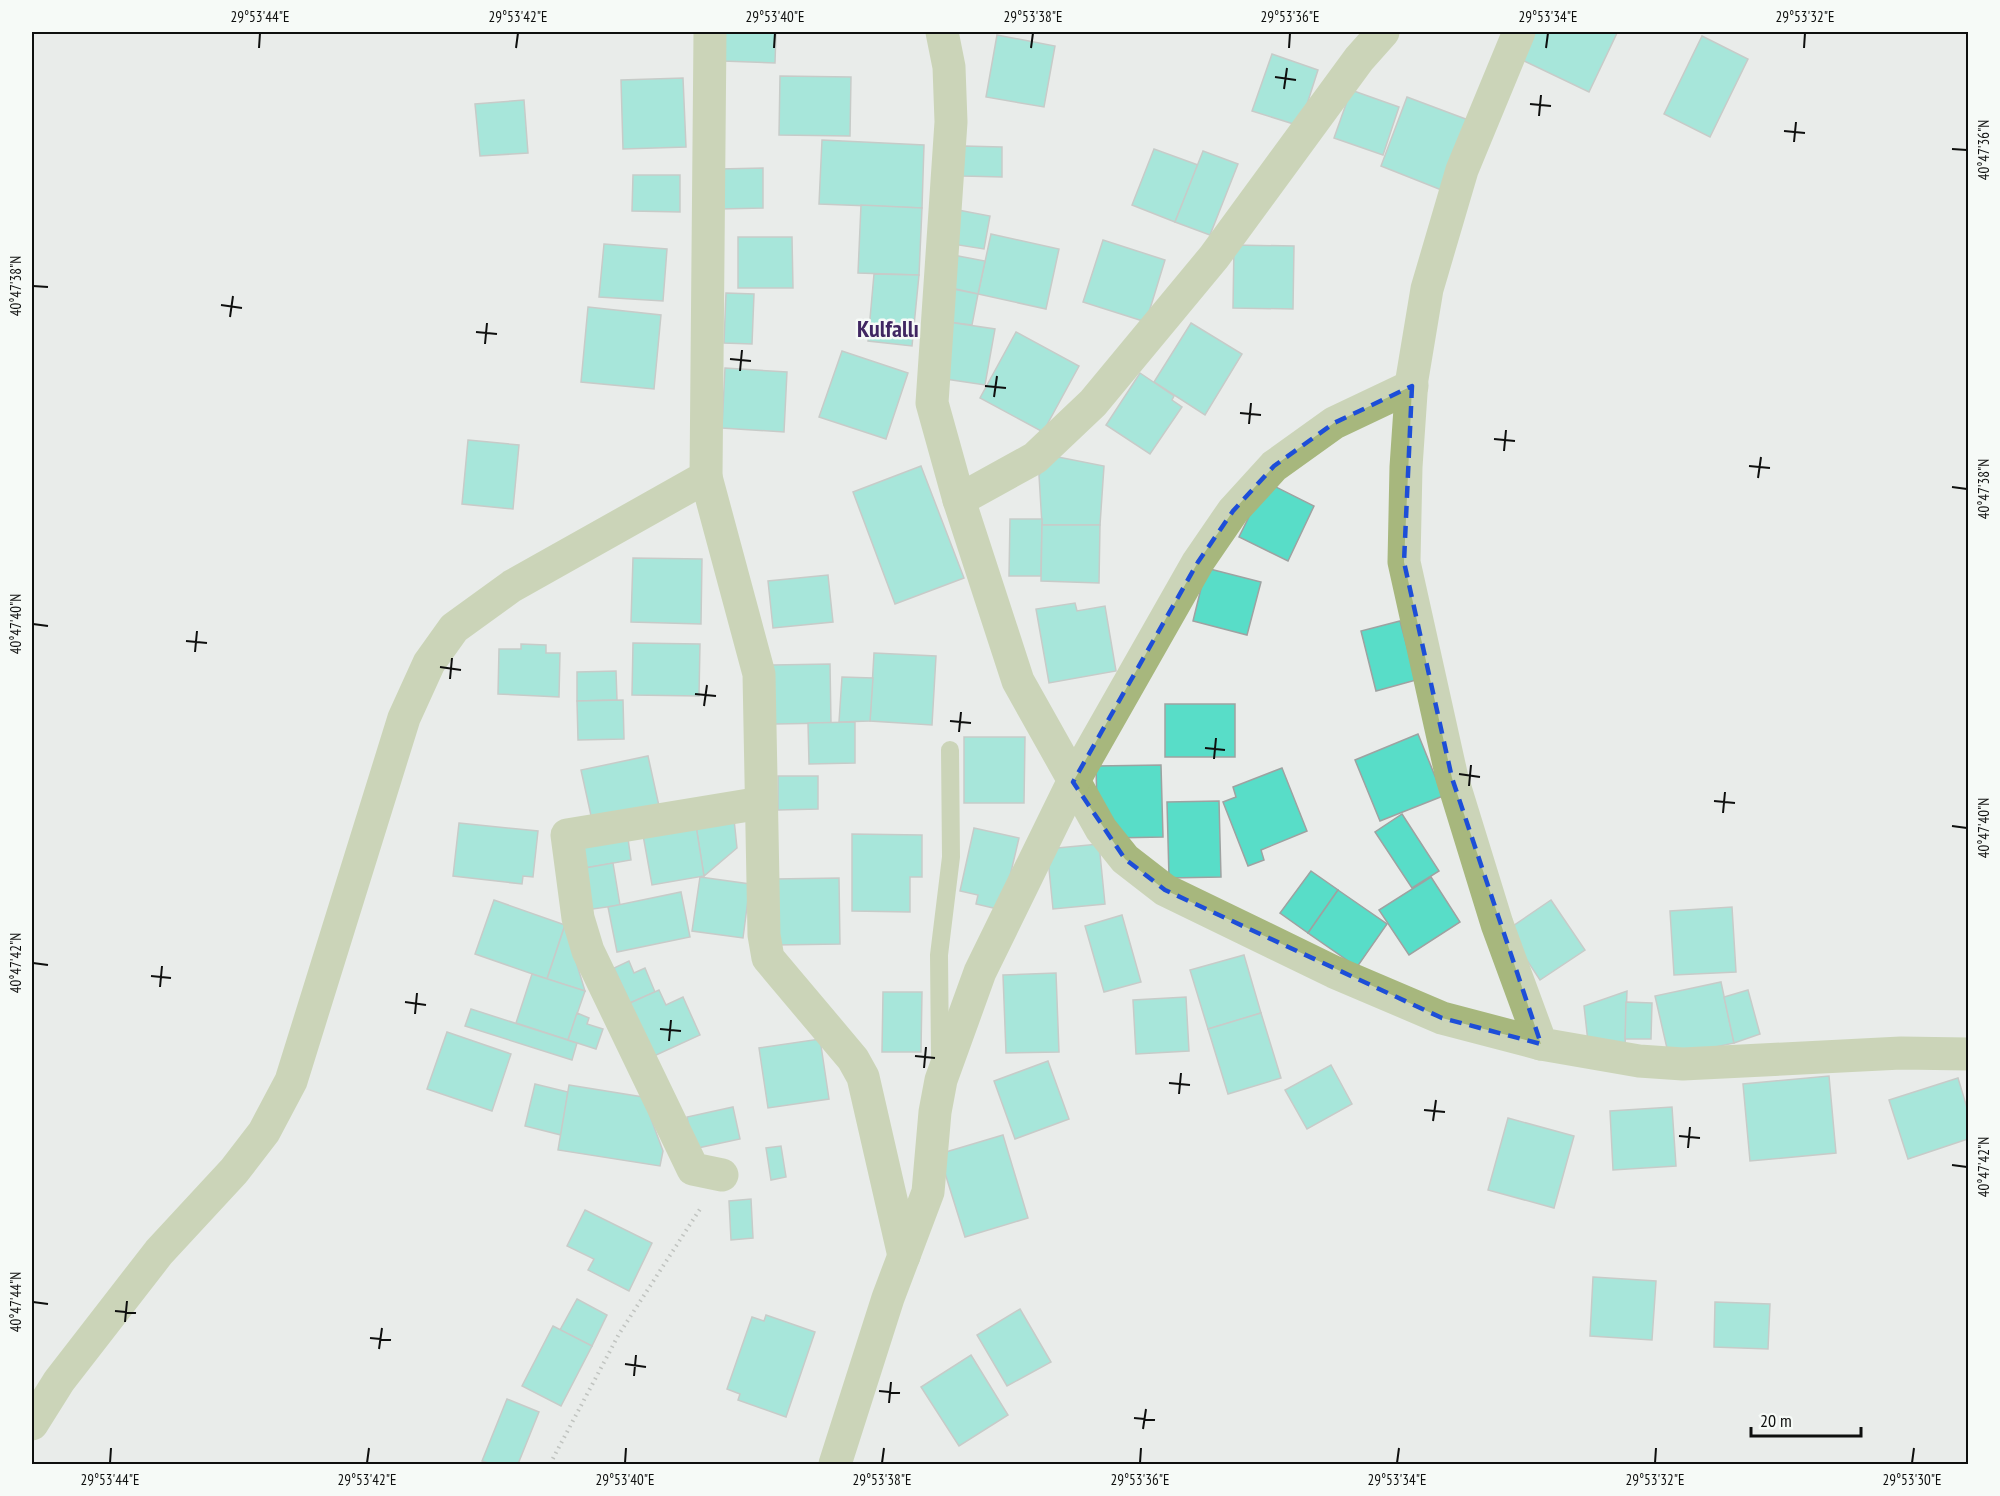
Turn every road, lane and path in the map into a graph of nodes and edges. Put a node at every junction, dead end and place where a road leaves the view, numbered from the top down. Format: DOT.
graph roads {
  1 [pos="710,32"];
  2 [pos="942,32"];
  3 [pos="1383,32"];
  4 [pos="1519,32"];
  5 [pos="1412,386"];
  6 [pos="706,477"];
  7 [pos="958,500"];
  8 [pos="950,750"];
  9 [pos="1073,782"];
  10 [pos="761,803"];
  11 [pos="1540,1044"];
  12 [pos="1968,1054"];
  13 [pos="941,1080"];
  14 [pos="722,1175"];
  15 [pos="904,1256"];
  16 [pos="32,1424"];
  17 [pos="550,1464"];
  18 [pos="835,1464"];
  1 -- 6 [label="street"];
  2 -- 7 [label="street"];
  3 -- 7 [label="street"];
  4 -- 5 [label="street"];
  5 -- 9 [label="street"];
  5 -- 11 [label="street"];
  6 -- 10 [label="street"];
  6 -- 16 [label="street"];
  7 -- 9 [label="street"];
  8 -- 13 [label="lane"];
  9 -- 11 [label="street"];
  9 -- 13 [label="street"];
  10 -- 14 [label="street"];
  10 -- 15 [label="street"];
  11 -- 12 [label="street"];
  13 -- 15 [label="street"];
  14 -- 17 [label="path"];
  15 -- 18 [label="street"];
}
